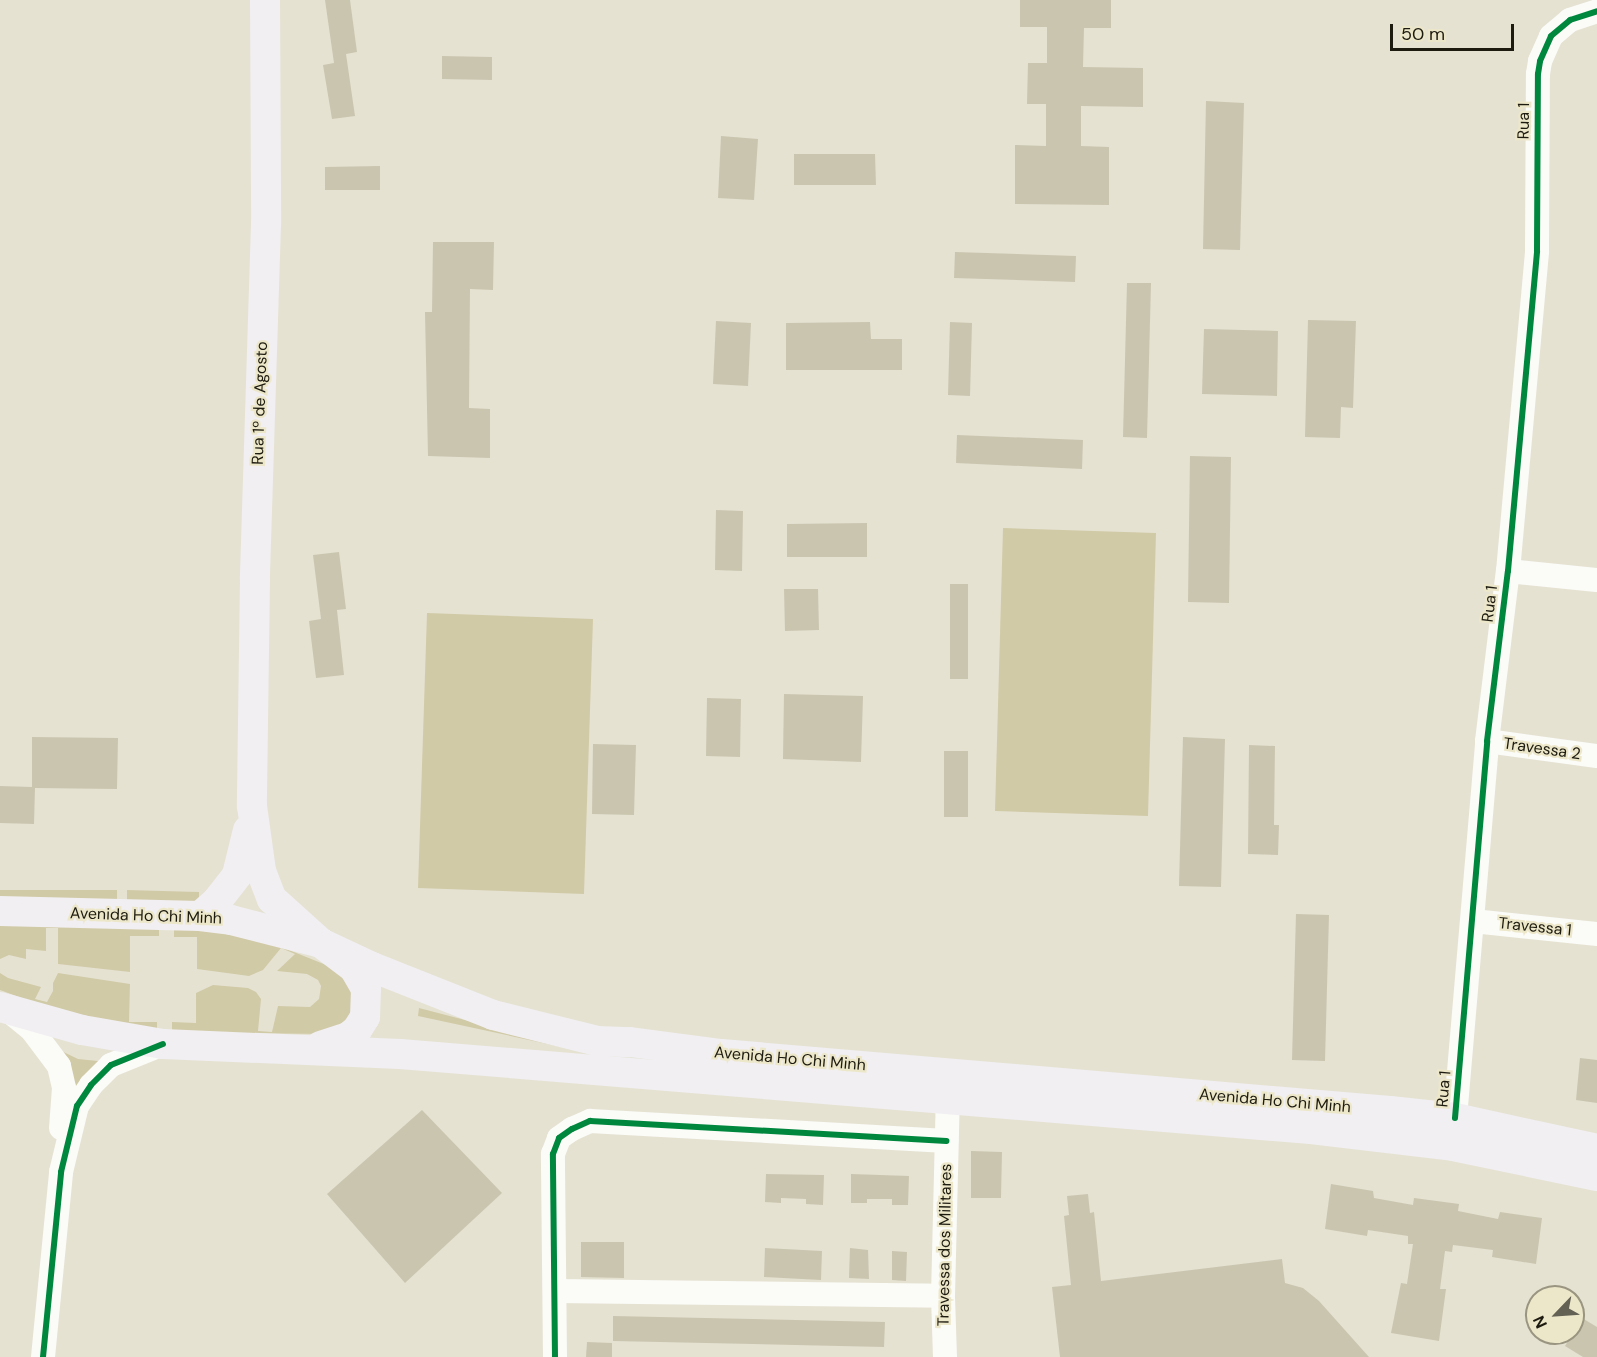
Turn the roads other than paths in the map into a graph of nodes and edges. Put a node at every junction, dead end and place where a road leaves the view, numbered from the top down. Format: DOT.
graph roads {
  1 [pos="265,0"];
  2 [pos="1597,11"];
  3 [pos="1508,571"];
  4 [pos="1597,580"];
  5 [pos="1487,741"];
  6 [pos="1597,756"];
  7 [pos="252,806"];
  8 [pos="5,913"];
  9 [pos="200,916"];
  10 [pos="1473,921"];
  11 [pos="1597,934"];
  12 [pos="321,943"];
  13 [pos="2,1007"];
  14 [pos="163,1044"];
  15 [pos="305,1048"];
  16 [pos="948,1098"];
  17 [pos="1455,1118"];
  18 [pos="946,1141"];
  19 [pos="1597,1149"];
  20 [pos="61,1172"];
  21 [pos="1597,1176"];
  22 [pos="555,1291"];
  23 [pos="943,1296"];
  24 [pos="43,1357"];
  25 [pos="555,1357"];
  26 [pos="945,1357"];
  1 -- 7 [label="main road, Rua 1º de Agosto"];
  2 -- 3 [label="street, Rua 1"];
  3 -- 4 [label="street"];
  3 -- 5 [label="street, Rua 1"];
  5 -- 6 [label="street, Travessa 2"];
  5 -- 10 [label="street, Rua 1"];
  7 -- 9 [label="main road"];
  7 -- 12 [label="main road"];
  8 -- 9 [label="main road, Avenida Ho Chi Minh"];
  9 -- 12 [label="main road, Avenida Ho Chi Minh"];
  10 -- 11 [label="street, Travessa 1"];
  10 -- 17 [label="street, Rua 1"];
  12 -- 15 [label="main road"];
  12 -- 17 [label="main road, Avenida Ho Chi Minh"];
  13 -- 14 [label="main road, Avenida Ho Chi Minh"];
  13 -- 20 [label="street"];
  14 -- 15 [label="main road, Avenida Ho Chi Minh"];
  14 -- 20 [label="street"];
  15 -- 16 [label="main road, Avenida Ho Chi Minh"];
  16 -- 18 [label="street, Travessa dos Militares"];
  16 -- 21 [label="main road, Avenida Ho Chi Minh"];
  17 -- 19 [label="main road, Avenida Ho Chi Minh"];
  18 -- 22 [label="street"];
  18 -- 23 [label="street, Travessa dos Militares"];
  20 -- 24 [label="street"];
  22 -- 23 [label="street"];
  22 -- 25 [label="street"];
  23 -- 26 [label="street, Travessa dos Militares"];
}
